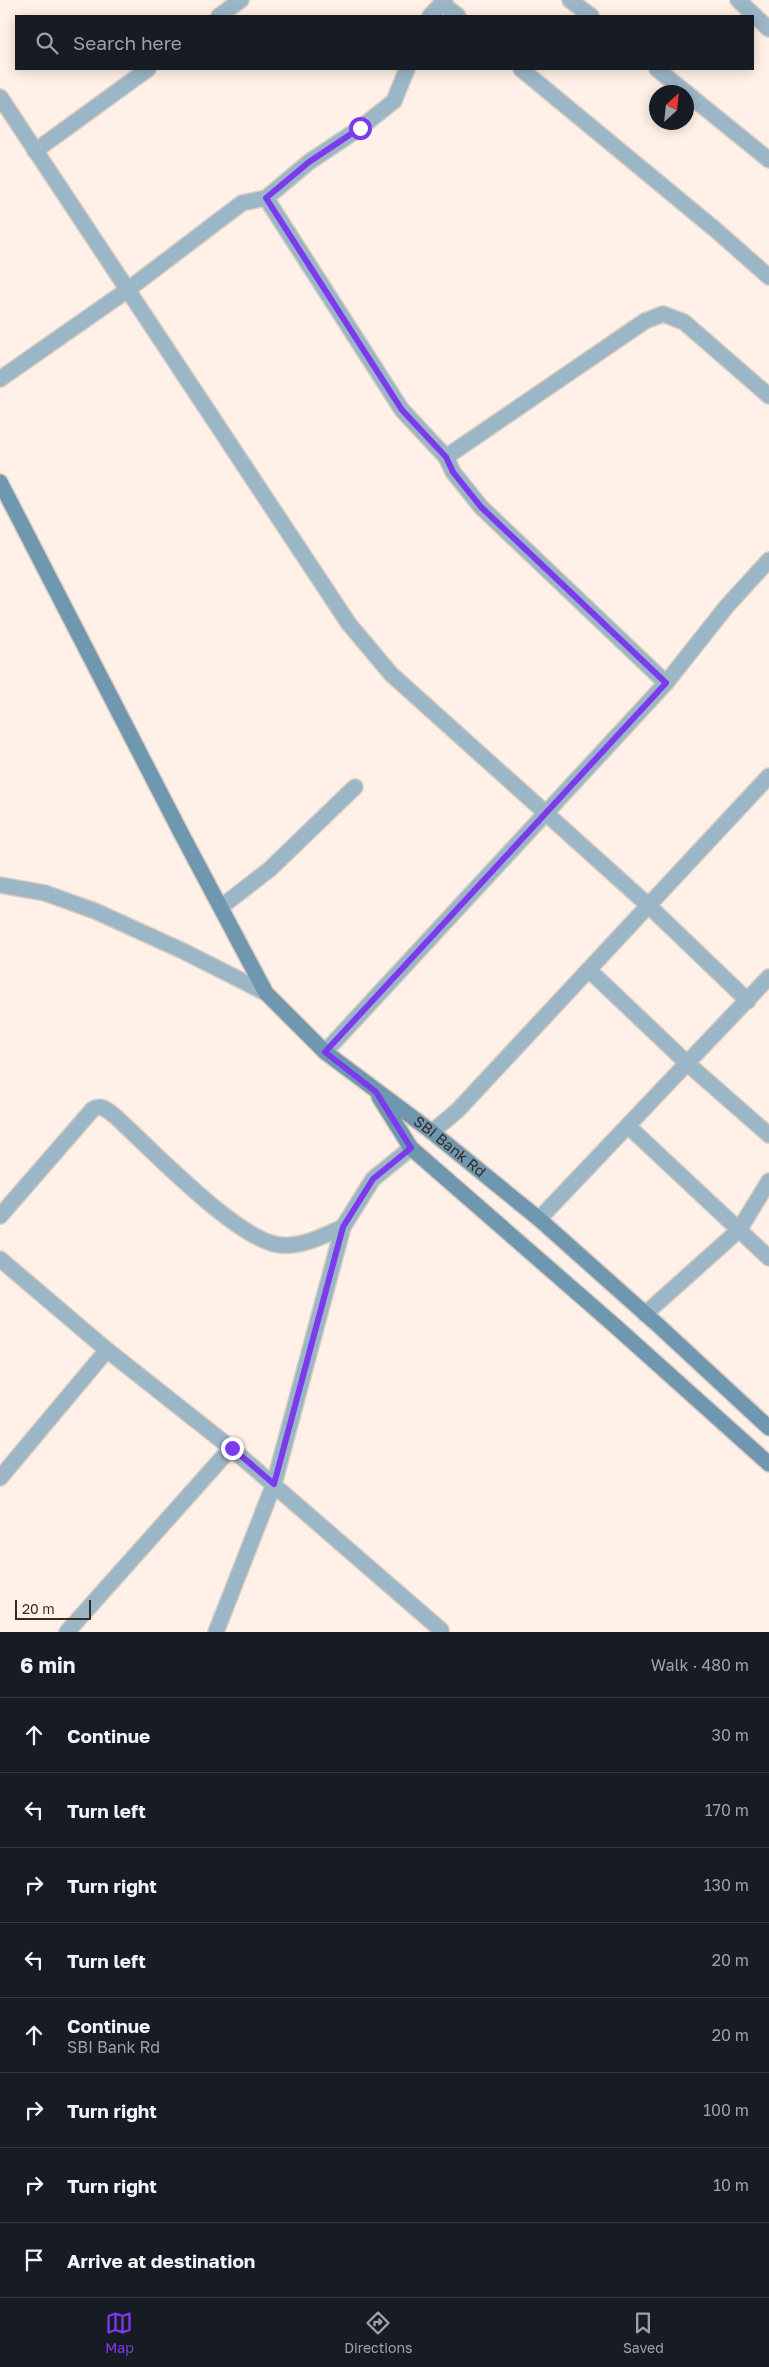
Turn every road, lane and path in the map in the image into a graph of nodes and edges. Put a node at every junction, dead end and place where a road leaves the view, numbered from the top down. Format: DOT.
graph roads {
  1 [pos="241,0"];
  2 [pos="570,0"];
  3 [pos="738,0"];
  4 [pos="444,2"];
  5 [pos="220,15"];
  6 [pos="431,15"];
  7 [pos="457,15"];
  8 [pos="590,15"];
  9 [pos="769,29"];
  10 [pos="147,70"];
  11 [pos="407,70"];
  12 [pos="522,70"];
  13 [pos="658,70"];
  14 [pos="0,97"];
  15 [pos="35,152"];
  16 [pos="769,160"];
  17 [pos="266,198"];
  18 [pos="769,277"];
  19 [pos="126,291"];
  20 [pos="0,379"];
  21 [pos="769,396"];
  22 [pos="446,457"];
  23 [pos="0,482"];
  24 [pos="769,560"];
  25 [pos="666,683"];
  26 [pos="769,776"];
  27 [pos="355,787"];
  28 [pos="548,813"];
  29 [pos="0,885"];
  30 [pos="649,906"];
  31 [pos="221,907"];
  32 [pos="590,970"];
  33 [pos="769,977"];
  34 [pos="266,993"];
  35 [pos="748,1001"];
  36 [pos="325,1052"];
  37 [pos="688,1064"];
  38 [pos="376,1092"];
  39 [pos="628,1126"];
  40 [pos="432,1132"];
  41 [pos="769,1135"];
  42 [pos="411,1148"];
  43 [pos="769,1181"];
  44 [pos="0,1216"];
  45 [pos="539,1219"];
  46 [pos="343,1227"];
  47 [pos="739,1230"];
  48 [pos="769,1258"];
  49 [pos="0,1259"];
  50 [pos="645,1314"];
  51 [pos="107,1350"];
  52 [pos="769,1428"];
  53 [pos="232,1448"];
  54 [pos="769,1464"];
  55 [pos="0,1478"];
  56 [pos="274,1484"];
  57 [pos="440,1630"];
  58 [pos="67,1632"];
  59 [pos="216,1632"];
  1 -- 5 [label="street"];
  2 -- 8 [label="street"];
  3 -- 9 [label="street"];
  4 -- 6 [label="street"];
  4 -- 7 [label="street"];
  10 -- 15 [label="street"];
  11 -- 17 [label="street"];
  12 -- 18 [label="street"];
  13 -- 16 [label="street"];
  14 -- 15 [label="street"];
  15 -- 19 [label="street"];
  17 -- 19 [label="street"];
  17 -- 22 [label="street"];
  19 -- 20 [label="street"];
  19 -- 28 [label="street"];
  21 -- 22 [label="street"];
  22 -- 25 [label="street"];
  23 -- 31 [label="street"];
  24 -- 25 [label="street"];
  25 -- 28 [label="street"];
  26 -- 30 [label="street"];
  27 -- 31 [label="street"];
  28 -- 30 [label="street"];
  28 -- 36 [label="street"];
  29 -- 34 [label="street"];
  30 -- 32 [label="street"];
  30 -- 35 [label="street"];
  31 -- 34 [label="street"];
  32 -- 37 [label="street"];
  32 -- 40 [label="street"];
  33 -- 35 [label="street"];
  34 -- 36 [label="street"];
  35 -- 37 [label="street"];
  36 -- 38 [label="street"];
  37 -- 39 [label="street"];
  37 -- 41 [label="street"];
  38 -- 40 [label="street, SBI Bank Rd"];
  38 -- 42 [label="street, SBI Bank Rd"];
  39 -- 45 [label="street"];
  39 -- 47 [label="street"];
  40 -- 45 [label="street, SBI Bank Rd"];
  42 -- 46 [label="street"];
  42 -- 54 [label="street, SBI Bank Rd"];
  43 -- 47 [label="street"];
  44 -- 46 [label="street"];
  45 -- 50 [label="street, SBI Bank Rd"];
  46 -- 56 [label="street"];
  47 -- 48 [label="street"];
  47 -- 50 [label="street"];
  49 -- 51 [label="street"];
  50 -- 52 [label="street, SBI Bank Rd"];
  51 -- 53 [label="street"];
  51 -- 55 [label="street"];
  53 -- 56 [label="street"];
  53 -- 58 [label="street"];
  56 -- 57 [label="street"];
  56 -- 59 [label="street"];
}
